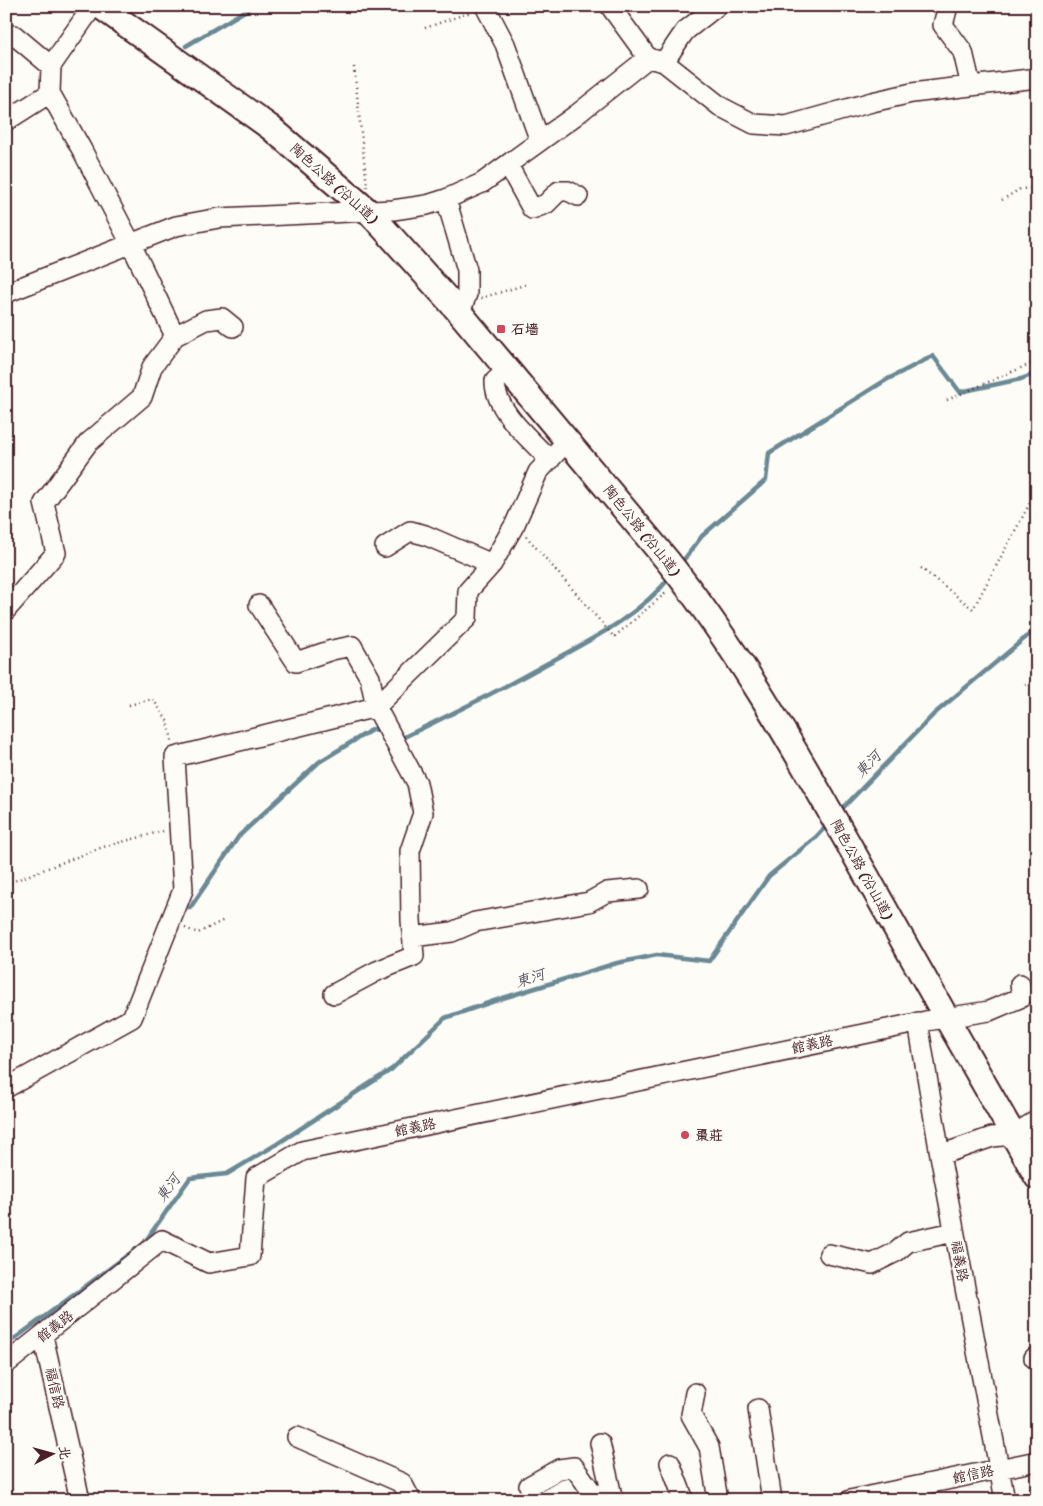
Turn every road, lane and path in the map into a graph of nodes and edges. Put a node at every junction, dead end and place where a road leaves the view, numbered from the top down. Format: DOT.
graph roads {
  1 [pos="93,6"];
  2 [pos="100,6"];
  3 [pos="610,6"];
  4 [pos="717,6"];
  5 [pos="948,6"];
  6 [pos="485,8"];
  7 [pos="425,28"];
  8 [pos="14,35"];
  9 [pos="656,60"];
  10 [pos="51,66"];
  11 [pos="354,66"];
  12 [pos="1037,78"];
  13 [pos="971,86"];
  14 [pos="50,94"];
  15 [pos="6,121"];
  16 [pos="540,141"];
  17 [pos="508,165"];
  18 [pos="1037,188"];
  19 [pos="578,196"];
  20 [pos="446,199"];
  21 [pos="1002,200"];
  22 [pos="369,212"];
  23 [pos="131,244"];
  24 [pos="528,284"];
  25 [pos="6,293"];
  26 [pos="481,298"];
  27 [pos="460,313"];
  28 [pos="233,327"];
  29 [pos="175,336"];
  30 [pos="1037,361"];
  31 [pos="508,369"];
  32 [pos="947,400"];
  33 [pos="568,440"];
  34 [pos="550,460"];
  35 [pos="1037,490"];
  36 [pos="515,524"];
  37 [pos="385,547"];
  38 [pos="492,564"];
  39 [pos="921,568"];
  40 [pos="678,574"];
  41 [pos="260,605"];
  42 [pos="6,610"];
  43 [pos="1037,679"];
  44 [pos="1025,685"];
  45 [pos="129,705"];
  46 [pos="376,707"];
  47 [pos="174,757"];
  48 [pos="179,827"];
  49 [pos="6,884"];
  50 [pos="639,889"];
  51 [pos="224,920"];
  52 [pos="170,921"];
  53 [pos="412,937"];
  54 [pos="1020,984"];
  55 [pos="334,994"];
  56 [pos="945,1017"];
  57 [pos="918,1022"];
  58 [pos="6,1088"];
  59 [pos="1037,1120"];
  60 [pos="1013,1135"];
  61 [pos="940,1155"];
  62 [pos="1037,1177"];
  63 [pos="954,1232"];
  64 [pos="829,1254"];
  65 [pos="43,1336"];
  66 [pos="6,1364"];
  67 [pos="695,1394"];
  68 [pos="758,1409"];
  69 [pos="297,1437"];
  70 [pos="600,1443"];
  71 [pos="1037,1461"];
  72 [pos="670,1463"];
  73 [pos="998,1469"];
  74 [pos="529,1486"];
  75 [pos="80,1500"];
  76 [pos="411,1500"];
  77 [pos="612,1500"];
  78 [pos="684,1500"];
  79 [pos="718,1500"];
  80 [pos="772,1500"];
  81 [pos="850,1500"];
  82 [pos="1005,1500"];
  1 -- 10 [label="street"];
  2 -- 22 [label="main road, 陶色公路 (沿山道)"];
  3 -- 9 [label="street"];
  4 -- 9 [label="street"];
  5 -- 13 [label="street"];
  6 -- 7 [label="path"];
  6 -- 16 [label="street"];
  8 -- 10 [label="street"];
  9 -- 13 [label="street"];
  9 -- 16 [label="street"];
  10 -- 14 [label="street"];
  11 -- 22 [label="path"];
  12 -- 13 [label="street"];
  14 -- 15 [label="street"];
  14 -- 23 [label="street"];
  16 -- 17 [label="street"];
  17 -- 19 [label="street"];
  17 -- 20 [label="street"];
  18 -- 21 [label="path"];
  20 -- 22 [label="street"];
  20 -- 27 [label="street"];
  22 -- 23 [label="street"];
  22 -- 27 [label="main road, 陶色公路 (沿山道)"];
  23 -- 25 [label="street"];
  23 -- 29 [label="street"];
  24 -- 26 [label="path"];
  27 -- 31 [label="main road, 陶色公路 (沿山道)"];
  28 -- 29 [label="street"];
  29 -- 42 [label="street"];
  30 -- 32 [label="path"];
  31 -- 33 [label="main road, 陶色公路 (沿山道)"];
  31 -- 34 [label="street"];
  33 -- 34 [label="street"];
  33 -- 40 [label="main road, 陶色公路 (沿山道)"];
  34 -- 36 [label="street"];
  35 -- 39 [label="path"];
  36 -- 38 [label="street"];
  36 -- 40 [label="path"];
  37 -- 38 [label="street"];
  38 -- 46 [label="street"];
  40 -- 56 [label="main road, 陶色公路 (沿山道)"];
  41 -- 46 [label="street"];
  43 -- 44 [label="path"];
  45 -- 47 [label="path"];
  46 -- 47 [label="street"];
  46 -- 53 [label="street"];
  47 -- 48 [label="street"];
  48 -- 49 [label="path"];
  48 -- 52 [label="street"];
  50 -- 53 [label="street"];
  51 -- 52 [label="path"];
  52 -- 58 [label="street"];
  53 -- 55 [label="street"];
  54 -- 56 [label="street, 館義路"];
  56 -- 57 [label="street, 館義路"];
  56 -- 60 [label="main road, 陶色公路 (沿山道)"];
  57 -- 61 [label="street, 福義路"];
  57 -- 65 [label="street, 館義路"];
  59 -- 60 [label="street"];
  60 -- 61 [label="street"];
  60 -- 62 [label="main road, 陶色公路 (沿山道)"];
  61 -- 63 [label="street, 福義路"];
  63 -- 64 [label="street"];
  63 -- 73 [label="street, 福義路"];
  65 -- 66 [label="street, 館義路"];
  65 -- 75 [label="street, 福信路"];
  67 -- 79 [label="street"];
  68 -- 80 [label="street"];
  69 -- 76 [label="street"];
  70 -- 77 [label="street"];
  71 -- 73 [label="street, 館信路"];
  72 -- 78 [label="street"];
  73 -- 81 [label="street, 館信路"];
  73 -- 82 [label="street, 福義路"];
  74 -- 77 [label="street"];
}
